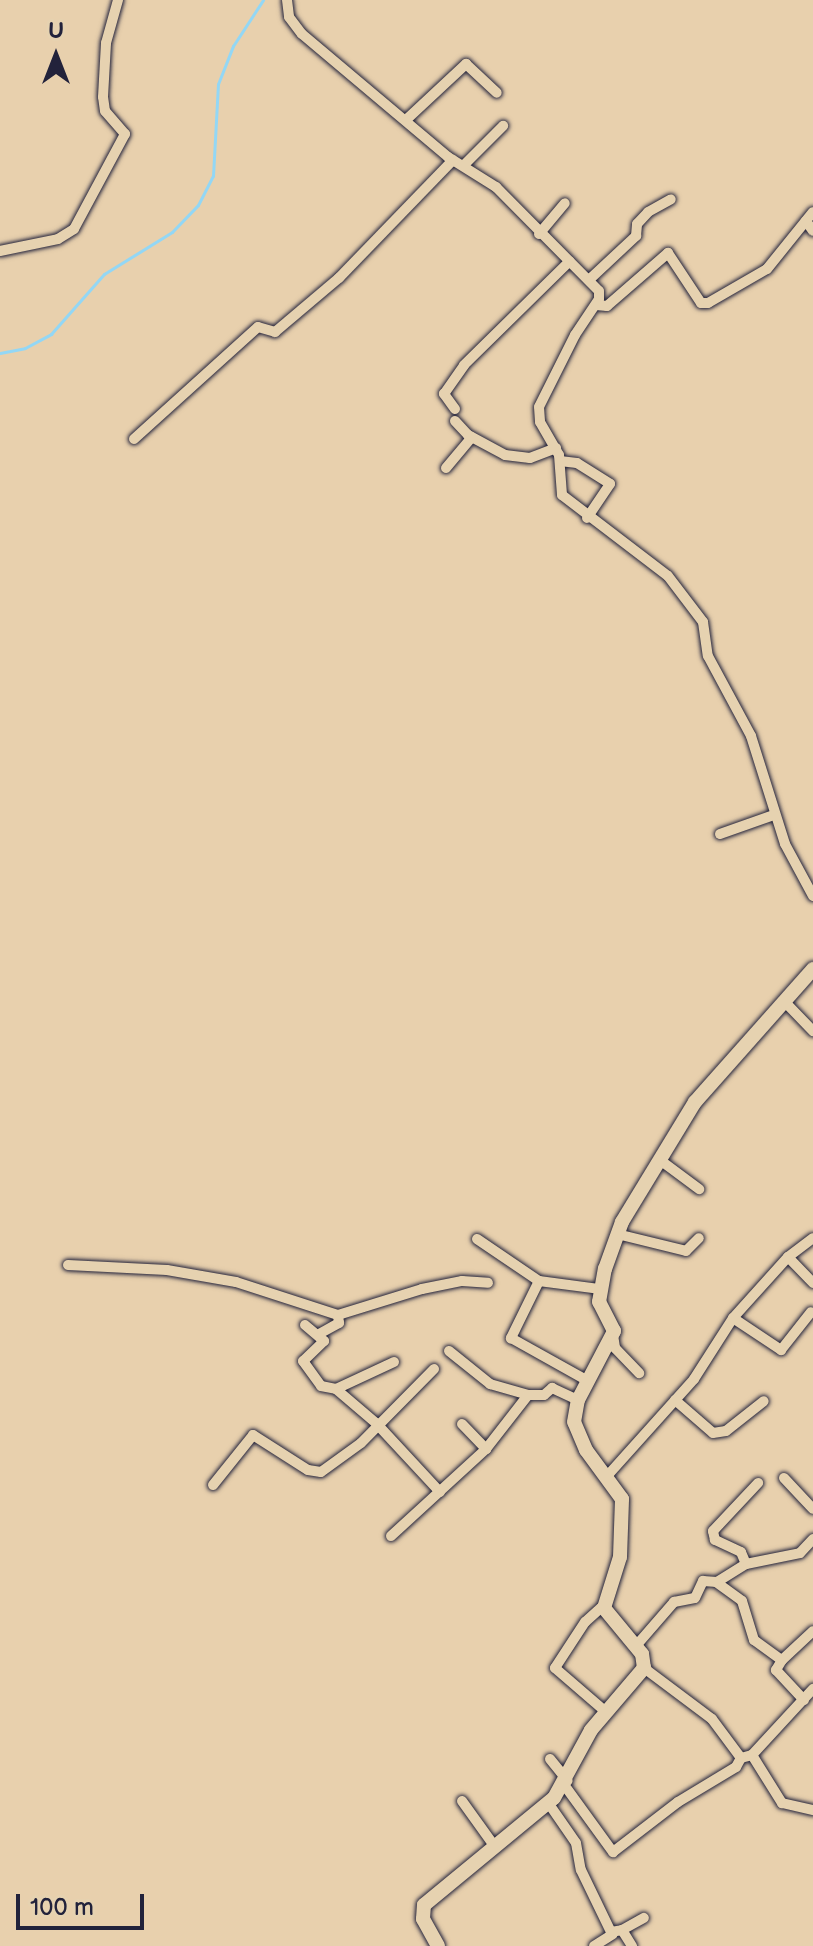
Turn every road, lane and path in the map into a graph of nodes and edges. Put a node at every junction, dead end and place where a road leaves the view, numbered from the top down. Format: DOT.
graph roads {
  1 [pos="118,0"];
  2 [pos="287,0"];
  3 [pos="497,93"];
  4 [pos="407,119"];
  5 [pos="503,126"];
  6 [pos="453,160"];
  7 [pos="465,164"];
  8 [pos="671,199"];
  9 [pos="565,203"];
  10 [pos="809,216"];
  11 [pos="813,231"];
  12 [pos="539,234"];
  13 [pos="0,251"];
  14 [pos="570,261"];
  15 [pos="591,278"];
  16 [pos="596,305"];
  17 [pos="472,437"];
  18 [pos="134,439"];
  19 [pos="556,448"];
  20 [pos="560,461"];
  21 [pos="446,468"];
  22 [pos="587,518"];
  23 [pos="774,815"];
  24 [pos="720,834"];
  25 [pos="813,896"];
  26 [pos="813,969"];
  27 [pos="784,1001"];
  28 [pos="813,1031"];
  29 [pos="660,1160"];
  30 [pos="699,1189"];
  31 [pos="617,1234"];
  32 [pos="699,1238"];
  33 [pos="813,1238"];
  34 [pos="477,1239"];
  35 [pos="788,1257"];
  36 [pos="68,1265"];
  37 [pos="539,1281"];
  38 [pos="488,1283"];
  39 [pos="813,1283"];
  40 [pos="600,1289"];
  41 [pos="811,1312"];
  42 [pos="338,1315"];
  43 [pos="733,1318"];
  44 [pos="305,1325"];
  45 [pos="319,1334"];
  46 [pos="613,1335"];
  47 [pos="449,1351"];
  48 [pos="394,1362"];
  49 [pos="434,1369"];
  50 [pos="639,1373"];
  51 [pos="588,1381"];
  52 [pos="336,1389"];
  53 [pos="528,1395"];
  54 [pos="578,1400"];
  55 [pos="675,1400"];
  56 [pos="764,1401"];
  57 [pos="376,1423"];
  58 [pos="462,1424"];
  59 [pos="486,1449"];
  60 [pos="608,1475"];
  61 [pos="784,1478"];
  62 [pos="758,1483"];
  63 [pos="213,1485"];
  64 [pos="440,1492"];
  65 [pos="813,1509"];
  66 [pos="391,1536"];
  67 [pos="813,1539"];
  68 [pos="746,1564"];
  69 [pos="716,1582"];
  70 [pos="604,1605"];
  71 [pos="813,1631"];
  72 [pos="635,1647"];
  73 [pos="782,1660"];
  74 [pos="644,1668"];
  75 [pos="813,1689"];
  76 [pos="804,1700"];
  77 [pos="606,1712"];
  78 [pos="746,1757"];
  79 [pos="550,1759"];
  80 [pos="566,1783"];
  81 [pos="462,1801"];
  82 [pos="549,1804"];
  83 [pos="813,1810"];
  84 [pos="495,1847"];
  85 [pos="644,1918"];
  86 [pos="618,1932"];
  87 [pos="438,1946"];
  88 [pos="594,1946"];
  89 [pos="632,1946"];
  1 -- 13 [label="street"];
  2 -- 4 [label="street"];
  3 -- 4 [label="street"];
  4 -- 6 [label="street"];
  5 -- 7 [label="street"];
  6 -- 7 [label="street"];
  6 -- 18 [label="street"];
  7 -- 12 [label="street"];
  8 -- 15 [label="street"];
  9 -- 12 [label="street"];
  10 -- 11 [label="street"];
  10 -- 16 [label="street"];
  12 -- 14 [label="street"];
  14 -- 15 [label="street"];
  14 -- 17 [label="street"];
  15 -- 16 [label="street"];
  16 -- 19 [label="street"];
  17 -- 19 [label="street"];
  17 -- 21 [label="street"];
  19 -- 20 [label="street"];
  20 -- 22 [label="street"];
  20 -- 22 [label="street"];
  22 -- 23 [label="street"];
  23 -- 24 [label="street"];
  23 -- 25 [label="street"];
  26 -- 27 [label="street"];
  27 -- 28 [label="street"];
  27 -- 29 [label="street"];
  29 -- 30 [label="street"];
  29 -- 31 [label="street"];
  31 -- 32 [label="street"];
  31 -- 40 [label="street"];
  33 -- 35 [label="street"];
  34 -- 37 [label="street"];
  35 -- 39 [label="street"];
  35 -- 43 [label="street"];
  36 -- 42 [label="street"];
  37 -- 40 [label="street"];
  37 -- 51 [label="street"];
  38 -- 42 [label="street"];
  40 -- 46 [label="street"];
  41 -- 43 [label="street"];
  42 -- 45 [label="street"];
  43 -- 55 [label="street"];
  44 -- 45 [label="street"];
  45 -- 52 [label="street"];
  46 -- 50 [label="street"];
  46 -- 51 [label="street"];
  47 -- 53 [label="street"];
  48 -- 52 [label="street"];
  49 -- 57 [label="street"];
  51 -- 54 [label="street"];
  52 -- 57 [label="street"];
  53 -- 54 [label="street"];
  53 -- 59 [label="street"];
  54 -- 60 [label="street"];
  55 -- 56 [label="street"];
  55 -- 60 [label="street"];
  57 -- 63 [label="street"];
  57 -- 64 [label="street"];
  58 -- 59 [label="street"];
  59 -- 64 [label="street"];
  60 -- 70 [label="street"];
  61 -- 65 [label="street"];
  62 -- 68 [label="street"];
  64 -- 66 [label="street"];
  67 -- 68 [label="street"];
  68 -- 69 [label="street"];
  69 -- 72 [label="street"];
  69 -- 73 [label="street"];
  70 -- 72 [label="street"];
  70 -- 77 [label="street"];
  71 -- 73 [label="street"];
  72 -- 74 [label="street"];
  73 -- 76 [label="street"];
  74 -- 77 [label="street"];
  74 -- 78 [label="street"];
  75 -- 76 [label="street"];
  76 -- 78 [label="street"];
  77 -- 80 [label="street"];
  78 -- 80 [label="street"];
  78 -- 83 [label="street"];
  79 -- 80 [label="street"];
  80 -- 82 [label="street"];
  81 -- 84 [label="street"];
  82 -- 84 [label="street"];
  82 -- 86 [label="street"];
  84 -- 87 [label="street"];
  85 -- 86 [label="street"];
  86 -- 88 [label="street"];
  86 -- 89 [label="street"];
}
